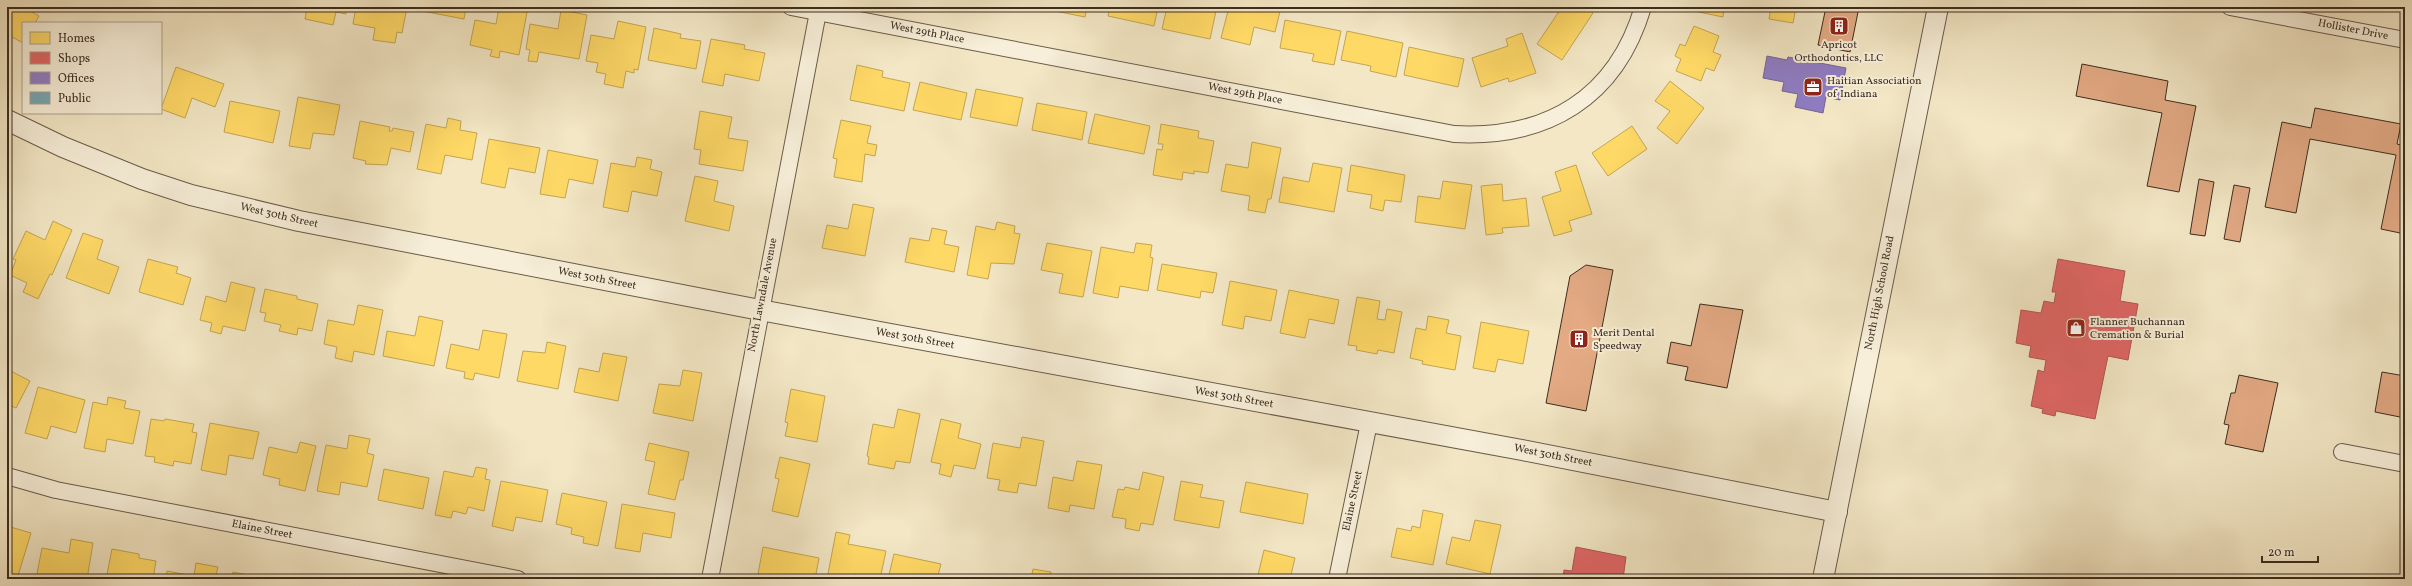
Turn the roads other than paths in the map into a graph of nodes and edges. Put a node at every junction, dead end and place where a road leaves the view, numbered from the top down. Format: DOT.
graph roads {
  1 [pos="791,7"];
  2 [pos="1643,7"];
  3 [pos="1938,7"];
  4 [pos="2230,7"];
  5 [pos="818,12"];
  6 [pos="2405,40"];
  7 [pos="7,120"];
  8 [pos="760,310"];
  9 [pos="1370,422"];
  10 [pos="2342,452"];
  11 [pos="2405,464"];
  12 [pos="7,476"];
  13 [pos="1837,512"];
  14 [pos="518,579"];
  15 [pos="710,579"];
  16 [pos="1337,579"];
  17 [pos="1824,579"];
  1 -- 5 [label="street, West 29th Place"];
  2 -- 5 [label="street, West 29th Place"];
  3 -- 13 [label="street, North High School Road"];
  4 -- 6 [label="street, Hollister Drive"];
  5 -- 8 [label="street, North Lawndale Avenue"];
  7 -- 8 [label="street, West 30th Street"];
  8 -- 9 [label="street, West 30th Street"];
  8 -- 15 [label="street, North Lawndale Avenue"];
  9 -- 13 [label="street, West 30th Street"];
  9 -- 16 [label="street, Elaine Street"];
  10 -- 11 [label="street"];
  12 -- 14 [label="street, Elaine Street"];
  13 -- 17 [label="street, North High School Road"];
}
